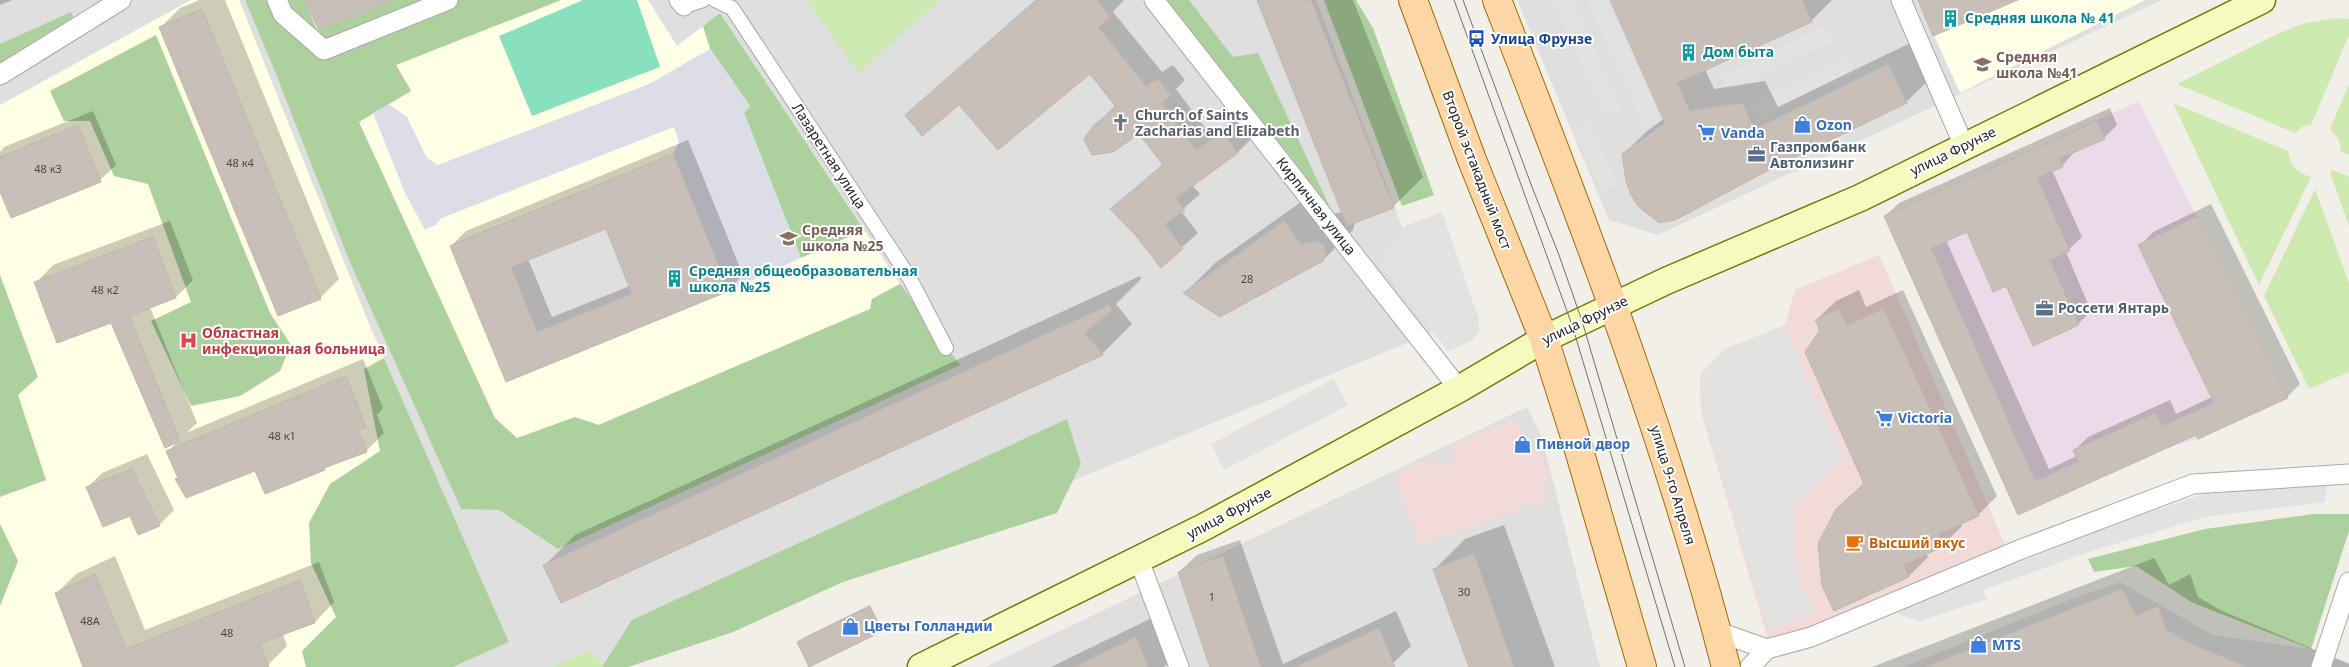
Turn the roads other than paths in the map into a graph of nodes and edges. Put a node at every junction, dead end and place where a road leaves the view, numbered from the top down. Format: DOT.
graph roads {
  1 [pos="121,0"];
  2 [pos="278,0"];
  3 [pos="448,0"];
  4 [pos="703,0"];
  5 [pos="715,0"];
  6 [pos="1154,0"];
  7 [pos="1413,0"];
  8 [pos="1497,0"];
  9 [pos="1901,0"];
  10 [pos="2262,0"];
  11 [pos="681,3"];
  12 [pos="0,75"];
  13 [pos="1964,146"];
  14 [pos="1613,306"];
  15 [pos="1544,339"];
  16 [pos="946,348"];
  17 [pos="1459,389"];
  18 [pos="2349,474"];
  19 [pos="1140,560"];
  20 [pos="2349,582"];
  21 [pos="1713,621"];
  22 [pos="1767,649"];
  23 [pos="921,667"];
  24 [pos="1179,667"];
  25 [pos="1642,667"];
  26 [pos="1726,667"];
  27 [pos="1750,667"];
  28 [pos="2321,667"];
  1 -- 12 [label="street"];
  2 -- 3 [label="street"];
  4 -- 11 [label="street"];
  5 -- 16 [label="street, Лазаретная улица"];
  6 -- 17 [label="street, Кирпичная улица"];
  7 -- 15 [label="main road, Второй эстакадный мост"];
  8 -- 14 [label="main road"];
  9 -- 13 [label="street"];
  10 -- 13 [label="main road, улица Фрунзе"];
  13 -- 14 [label="main road, улица Фрунзе"];
  14 -- 15 [label="main road, улица Фрунзе"];
  14 -- 21 [label="main road, улица 9-го Апреля"];
  15 -- 17 [label="main road, улица Фрунзе"];
  15 -- 25 [label="main road"];
  17 -- 19 [label="main road, улица Фрунзе"];
  18 -- 22 [label="street"];
  19 -- 23 [label="main road, улица Фрунзе"];
  19 -- 24 [label="street"];
  20 -- 28 [label="street"];
  21 -- 22 [label="street"];
  21 -- 26 [label="main road, улица 9-го Апреля"];
  22 -- 27 [label="street"];
}
